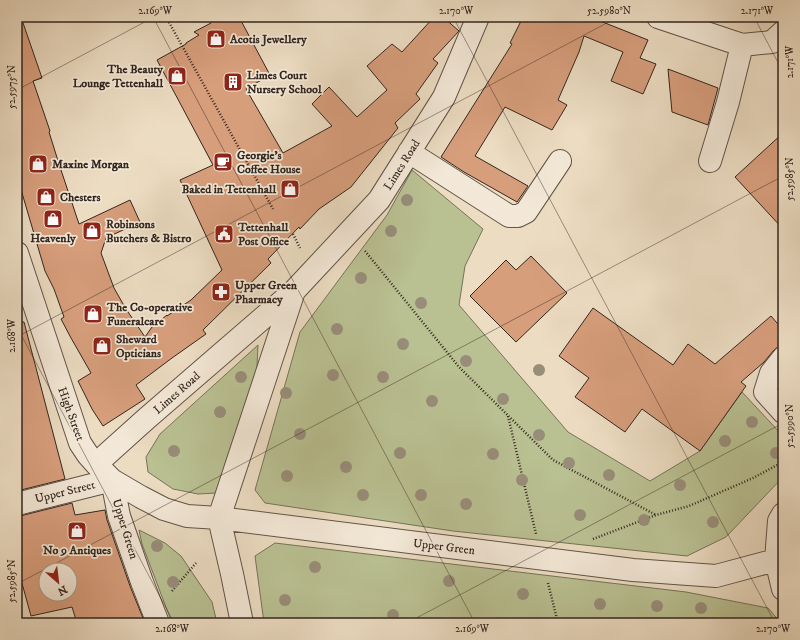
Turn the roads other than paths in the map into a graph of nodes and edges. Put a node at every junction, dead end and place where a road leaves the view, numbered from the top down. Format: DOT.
graph roads {
  1 [pos="478,17"];
  2 [pos="658,17"];
  3 [pos="783,32"];
  4 [pos="742,45"];
  5 [pos="410,152"];
  6 [pos="560,161"];
  7 [pos="710,161"];
  8 [pos="17,253"];
  9 [pos="294,291"];
  10 [pos="783,358"];
  11 [pos="783,412"];
  12 [pos="96,464"];
  13 [pos="112,480"];
  14 [pos="17,504"];
  15 [pos="783,514"];
  16 [pos="218,518"];
  17 [pos="776,560"];
  18 [pos="783,589"];
  19 [pos="156,618"];
  20 [pos="242,623"];
  1 -- 5 [label="street, Limes Road"];
  2 -- 4 [label="street"];
  3 -- 4 [label="street"];
  4 -- 7 [label="street"];
  5 -- 6 [label="street"];
  5 -- 9 [label="street, Limes Road"];
  8 -- 12 [label="street, High Street"];
  9 -- 12 [label="street, Limes Road"];
  9 -- 16 [label="street, Limes Road"];
  10 -- 11 [label="street"];
  12 -- 13 [label="street, High Street"];
  13 -- 14 [label="street, Upper Street"];
  13 -- 16 [label="street, High Street"];
  13 -- 19 [label="street, Upper Green"];
  15 -- 17 [label="street"];
  16 -- 17 [label="street, Upper Green"];
  16 -- 20 [label="street"];
  17 -- 18 [label="street"];
}
